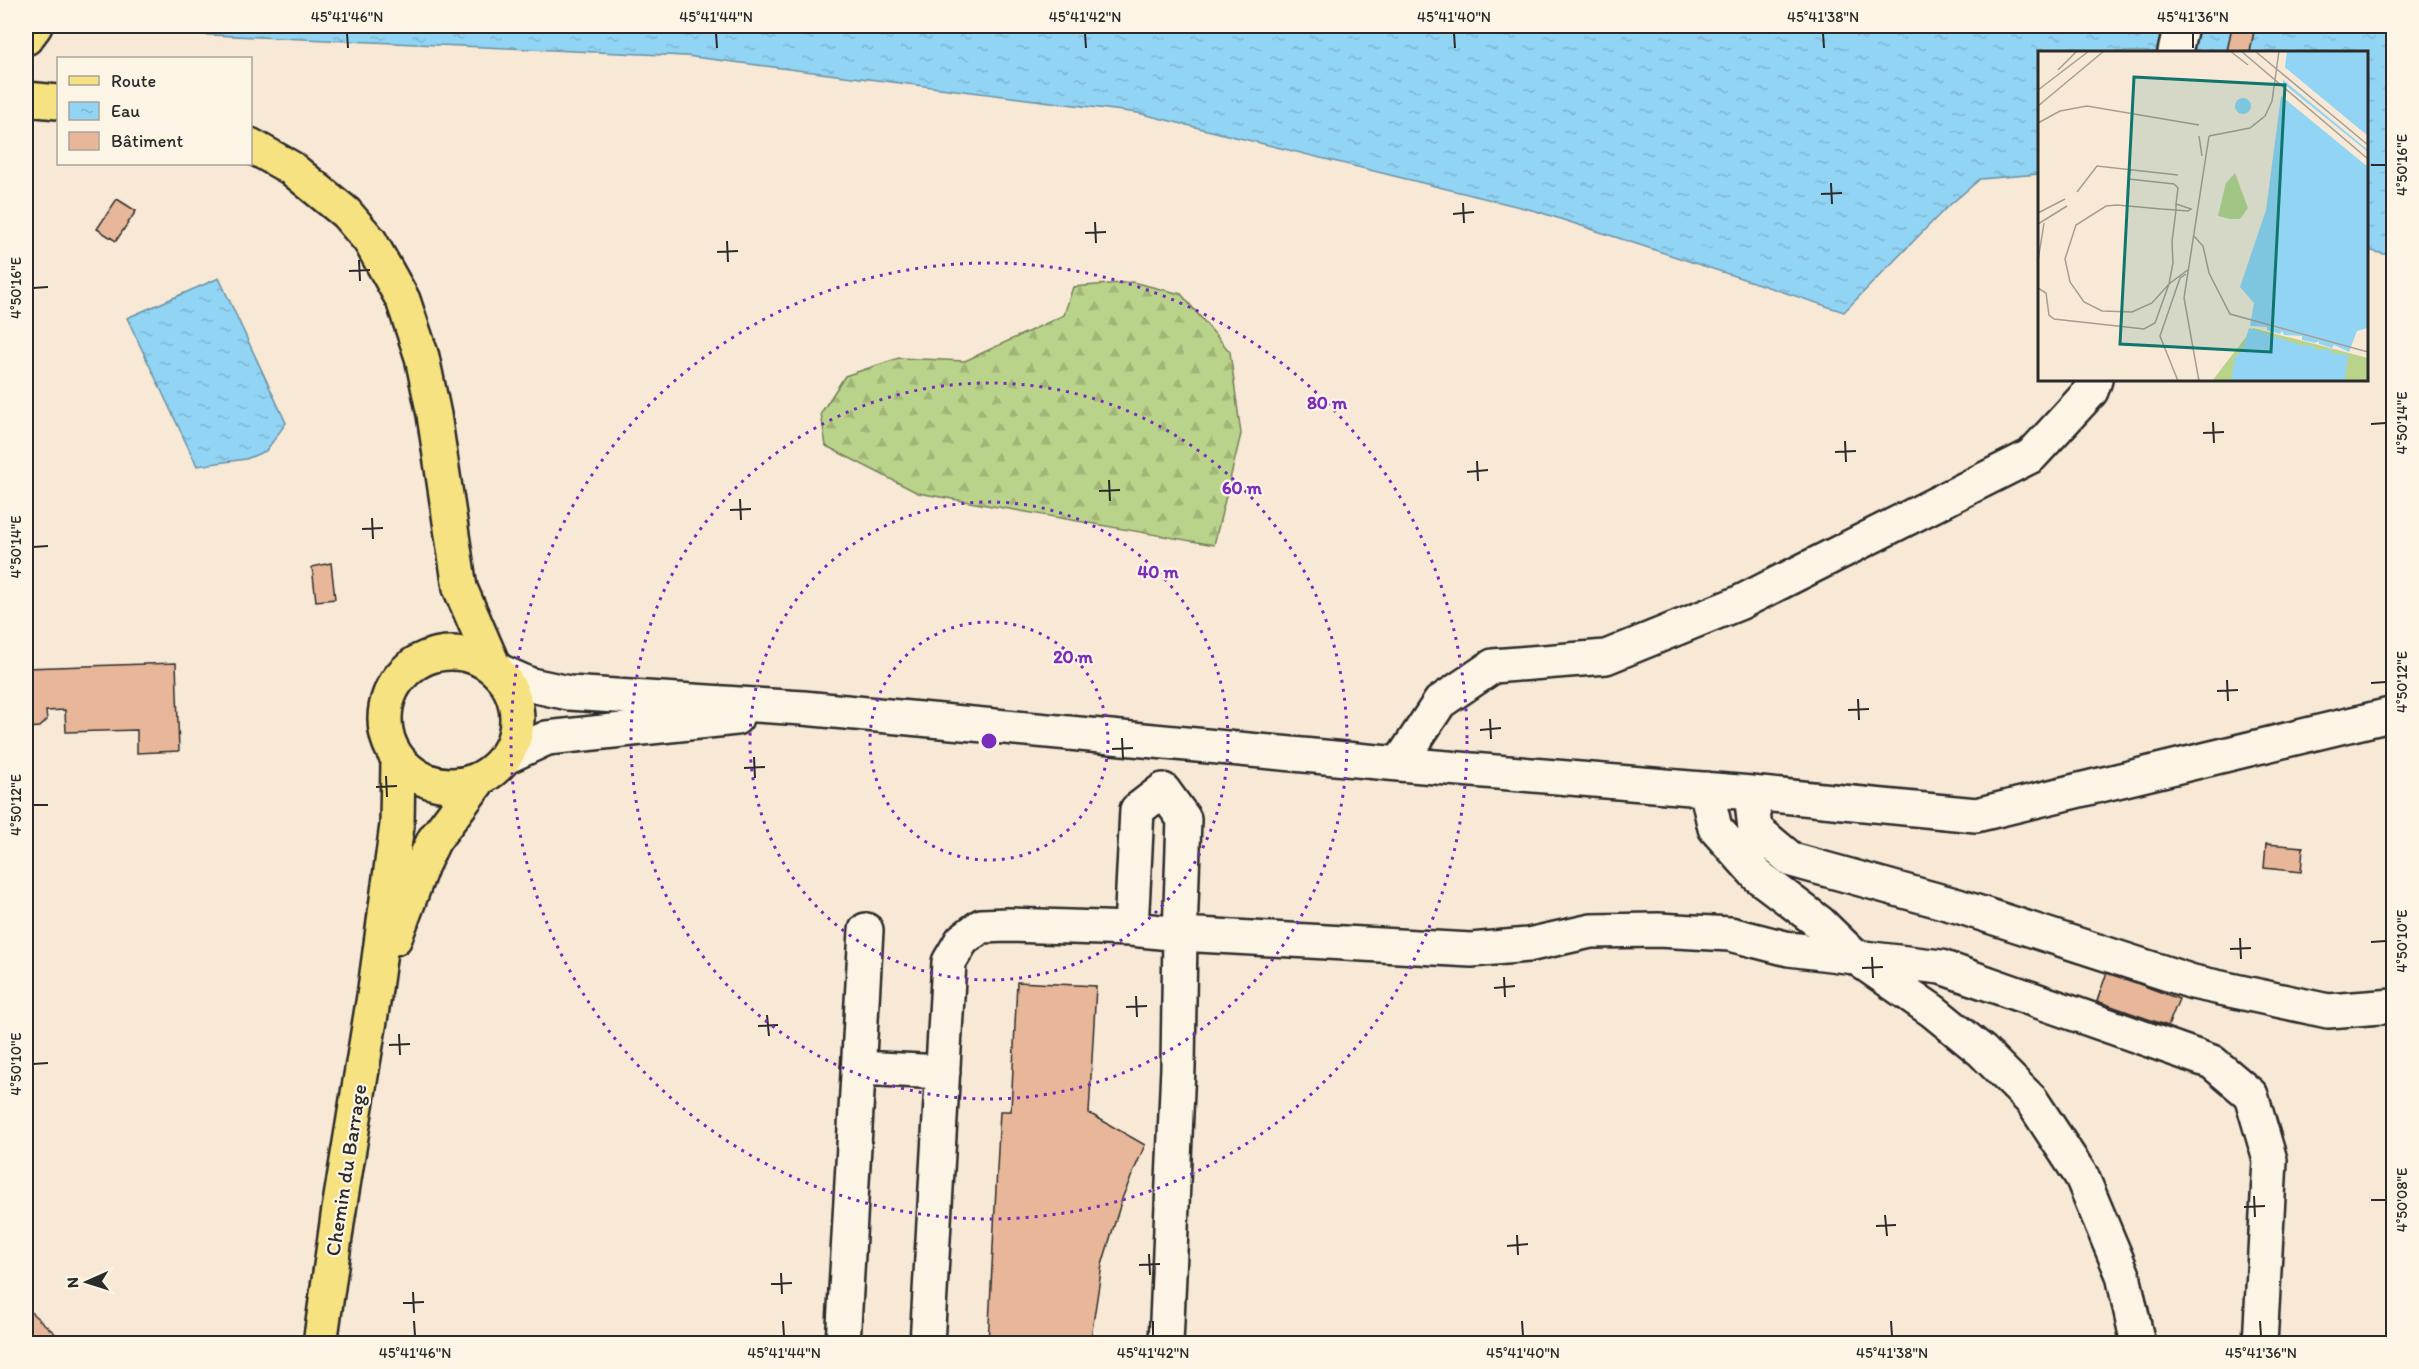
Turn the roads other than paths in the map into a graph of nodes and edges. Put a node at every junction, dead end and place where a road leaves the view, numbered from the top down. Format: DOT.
graph roads {
  1 [pos="35,26"];
  2 [pos="2181,26"];
  3 [pos="26,38"];
  4 [pos="2175,51"];
  5 [pos="26,99"];
  6 [pos="57,102"];
  7 [pos="252,147"];
  8 [pos="2095,381"];
  9 [pos="495,669"];
  10 [pos="803,708"];
  11 [pos="2394,714"];
  12 [pos="1165,743"];
  13 [pos="506,757"];
  14 [pos="398,760"];
  15 [pos="1399,764"];
  16 [pos="479,780"];
  17 [pos="1706,789"];
  18 [pos="1163,790"];
  19 [pos="1751,792"];
  20 [pos="1131,929"];
  21 [pos="866,930"];
  22 [pos="1179,934"];
  23 [pos="1855,957"];
  24 [pos="374,996"];
  25 [pos="2394,1006"];
  26 [pos="858,1068"];
  27 [pos="943,1072"];
  28 [pos="320,1344"];
  29 [pos="843,1344"];
  30 [pos="927,1344"];
  31 [pos="1166,1344"];
  32 [pos="2138,1344"];
  33 [pos="2260,1344"];
  1 -- 3 [label="main road"];
  2 -- 4 [label="lane"];
  5 -- 6 [label="main road"];
  7 -- 9 [label="main road"];
  8 -- 15 [label="lane"];
  9 -- 10 [label="lane"];
  9 -- 13 [label="main road, Chemin du Barrage"];
  9 -- 14 [label="main road, Chemin du Barrage"];
  10 -- 12 [label="lane"];
  10 -- 13 [label="lane"];
  11 -- 19 [label="lane"];
  12 -- 15 [label="lane"];
  12 -- 18 [label="lane"];
  13 -- 16 [label="main road, Chemin du Barrage"];
  14 -- 16 [label="main road, Chemin du Barrage"];
  14 -- 24 [label="main road, Chemin du Barrage"];
  15 -- 17 [label="lane"];
  16 -- 24 [label="main road, Chemin du Barrage"];
  17 -- 19 [label="lane"];
  17 -- 23 [label="lane"];
  18 -- 20 [label="lane"];
  18 -- 22 [label="lane"];
  19 -- 25 [label="lane"];
  20 -- 22 [label="lane"];
  20 -- 27 [label="lane"];
  21 -- 26 [label="lane"];
  22 -- 23 [label="lane"];
  22 -- 31 [label="lane"];
  23 -- 32 [label="lane"];
  23 -- 33 [label="lane"];
  24 -- 28 [label="main road, Chemin du Barrage"];
  26 -- 27 [label="lane"];
  26 -- 29 [label="lane"];
  27 -- 30 [label="lane"];
}
